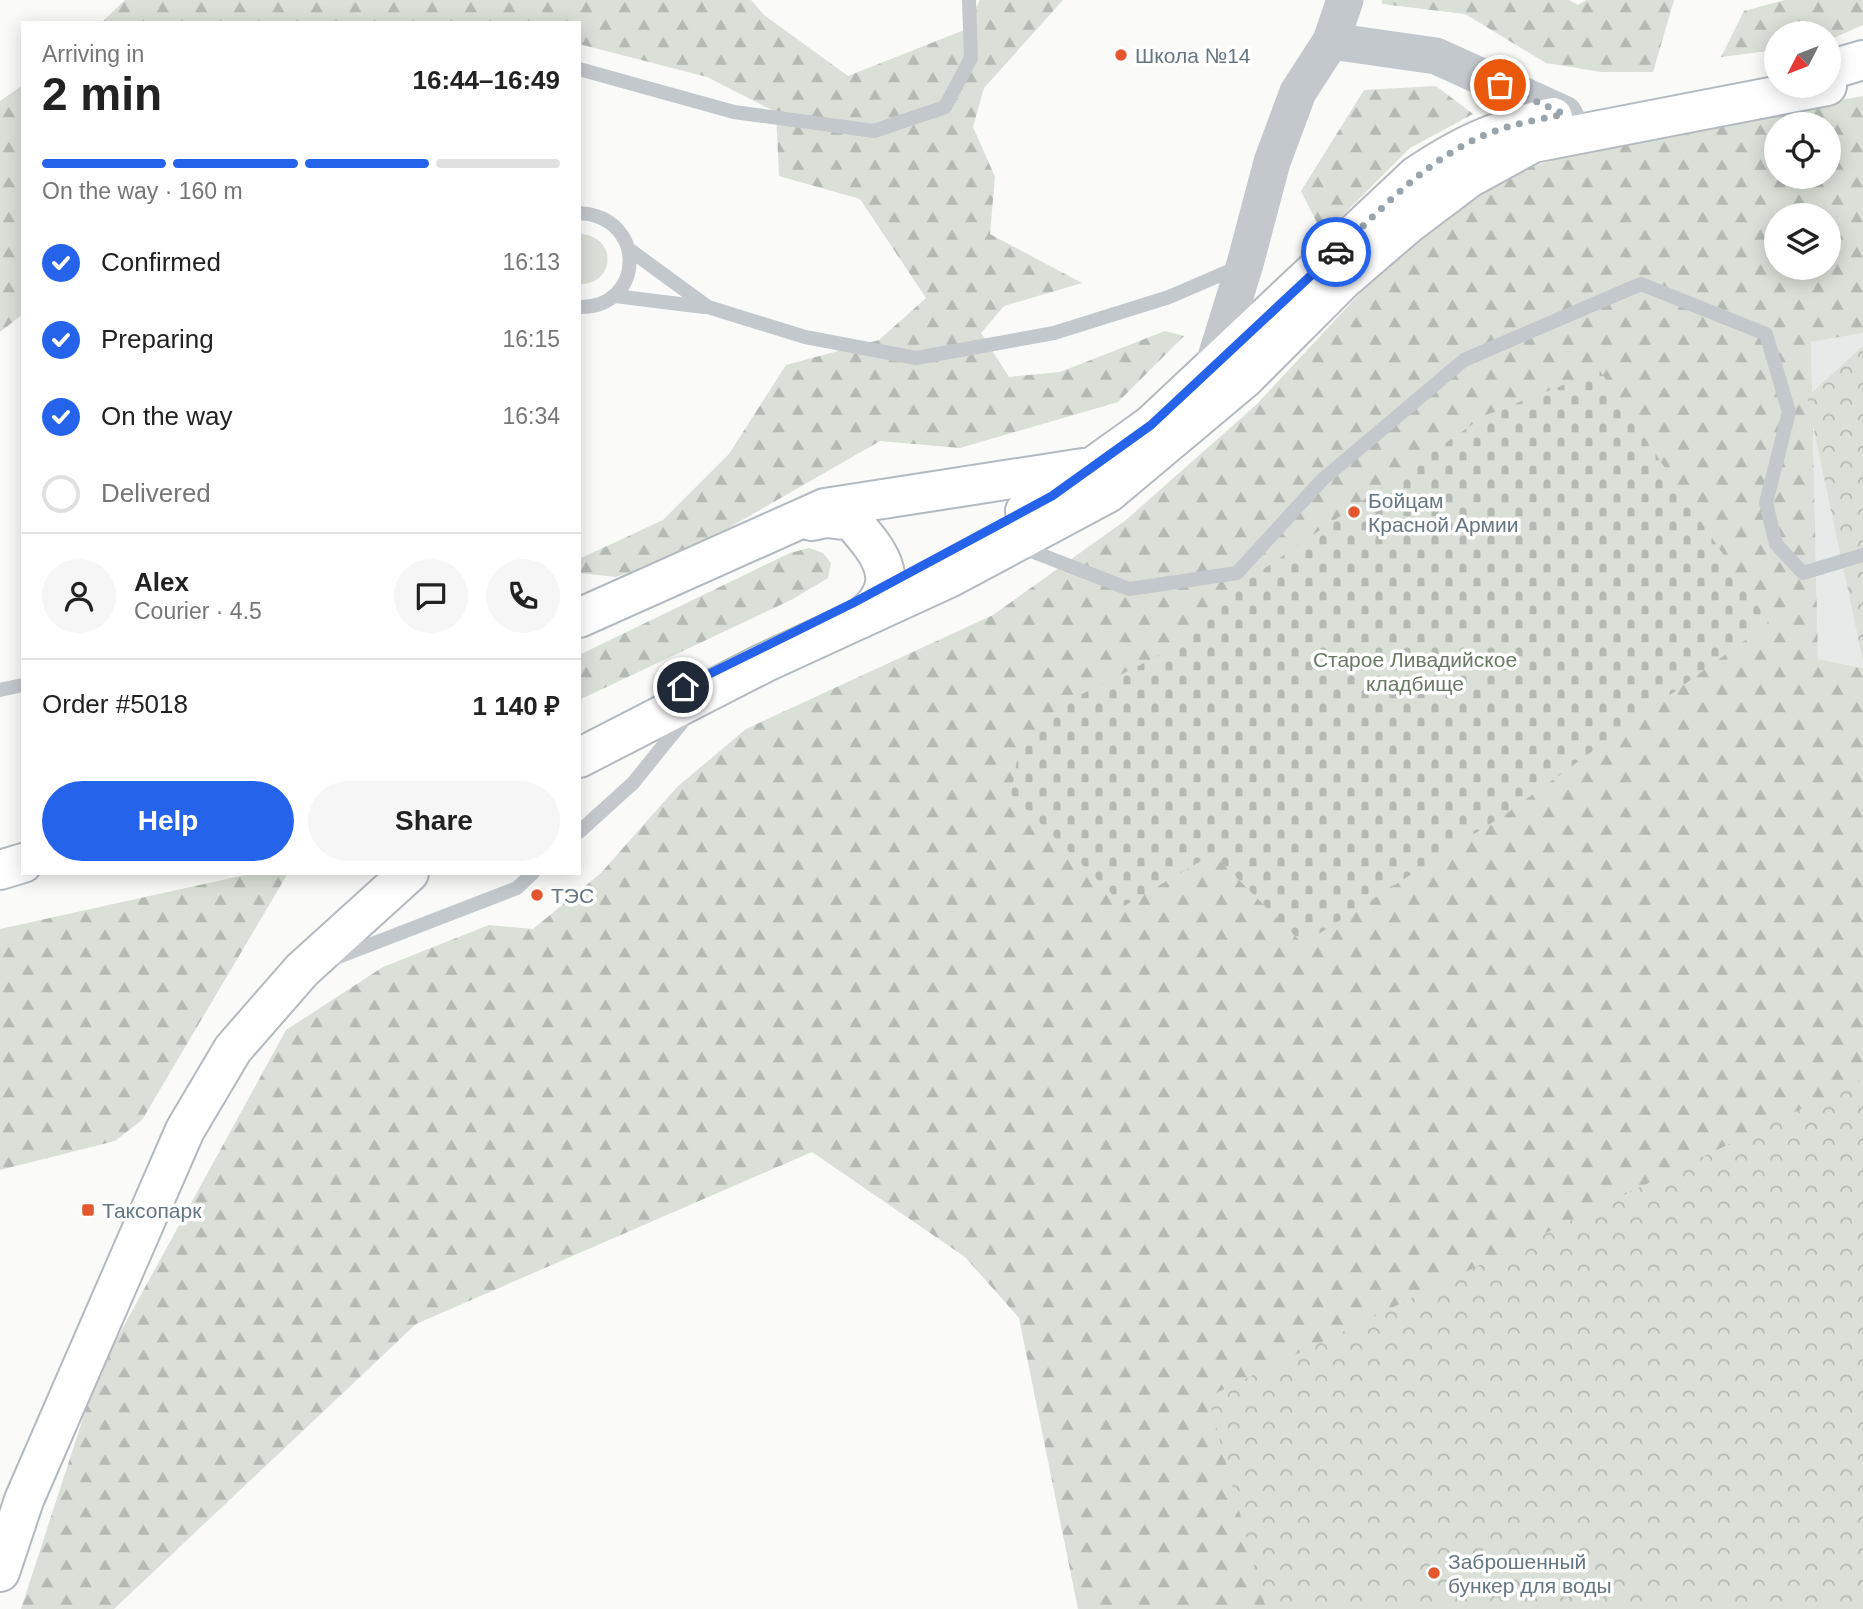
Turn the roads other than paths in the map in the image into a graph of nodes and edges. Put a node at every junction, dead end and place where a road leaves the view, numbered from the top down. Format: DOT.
graph roads {
  1 [pos="969,0"];
  2 [pos="1345,0"];
  3 [pos="1331,41"];
  4 [pos="1863,60"];
  5 [pos="1841,66"];
  6 [pos="581,70"];
  7 [pos="1863,79"];
  8 [pos="1764,82"];
  9 [pos="1841,83"];
  10 [pos="1764,95"];
  11 [pos="1569,123"];
  12 [pos="581,213"];
  13 [pos="630,250"];
  14 [pos="1245,264"];
  15 [pos="615,296"];
  16 [pos="581,307"];
  17 [pos="708,307"];
  18 [pos="1212,370"];
  19 [pos="1182,430"];
  20 [pos="1099,480"];
  21 [pos="1052,496"];
  22 [pos="825,508"];
  23 [pos="782,527"];
  24 [pos="1012,544"];
  25 [pos="1863,555"];
  26 [pos="887,586"];
  27 [pos="857,611"];
  28 [pos="581,617"];
  29 [pos="21,685"];
  30 [pos="0,690"];
  31 [pos="706,692"];
  32 [pos="581,737"];
  33 [pos="581,757"];
  34 [pos="581,830"];
  35 [pos="21,864"];
  36 [pos="0,870"];
  37 [pos="377,875"];
  38 [pos="407,875"];
  39 [pos="531,875"];
  40 [pos="302,970"];
  41 [pos="0,1511"];
  42 [pos="0,1572"];
  1 -- 6 [label="lane"];
  2 -- 3 [label="street"];
  3 -- 11 [label="street"];
  3 -- 14 [label="street"];
  4 -- 5 [label="main road"];
  7 -- 9 [label="main road"];
  8 -- 11 [label="main road"];
  10 -- 11 [label="main road"];
  11 -- 18 [label="main road"];
  11 -- 19 [label="main road"];
  12 -- 13 [label="lane"];
  13 -- 15 [label="lane"];
  13 -- 17 [label="lane"];
  14 -- 17 [label="lane"];
  14 -- 18 [label="street"];
  15 -- 16 [label="lane"];
  15 -- 17 [label="lane"];
  18 -- 19 [label="main road"];
  18 -- 20 [label="main road"];
  19 -- 20 [label="main road"];
  20 -- 21 [label="main road"];
  20 -- 22 [label="main road"];
  20 -- 24 [label="main road"];
  21 -- 22 [label="main road"];
  21 -- 26 [label="main road"];
  22 -- 23 [label="main road"];
  23 -- 26 [label="main road"];
  23 -- 27 [label="main road"];
  23 -- 28 [label="main road"];
  24 -- 25 [label="lane"];
  24 -- 27 [label="main road"];
  26 -- 27 [label="main road"];
  27 -- 31 [label="main road"];
  27 -- 32 [label="main road"];
  29 -- 30 [label="lane"];
  31 -- 33 [label="main road"];
  31 -- 34 [label="lane"];
  35 -- 36 [label="main road"];
  37 -- 41 [label="main road"];
  38 -- 40 [label="main road"];
  39 -- 40 [label="lane"];
  40 -- 42 [label="main road"];
}
